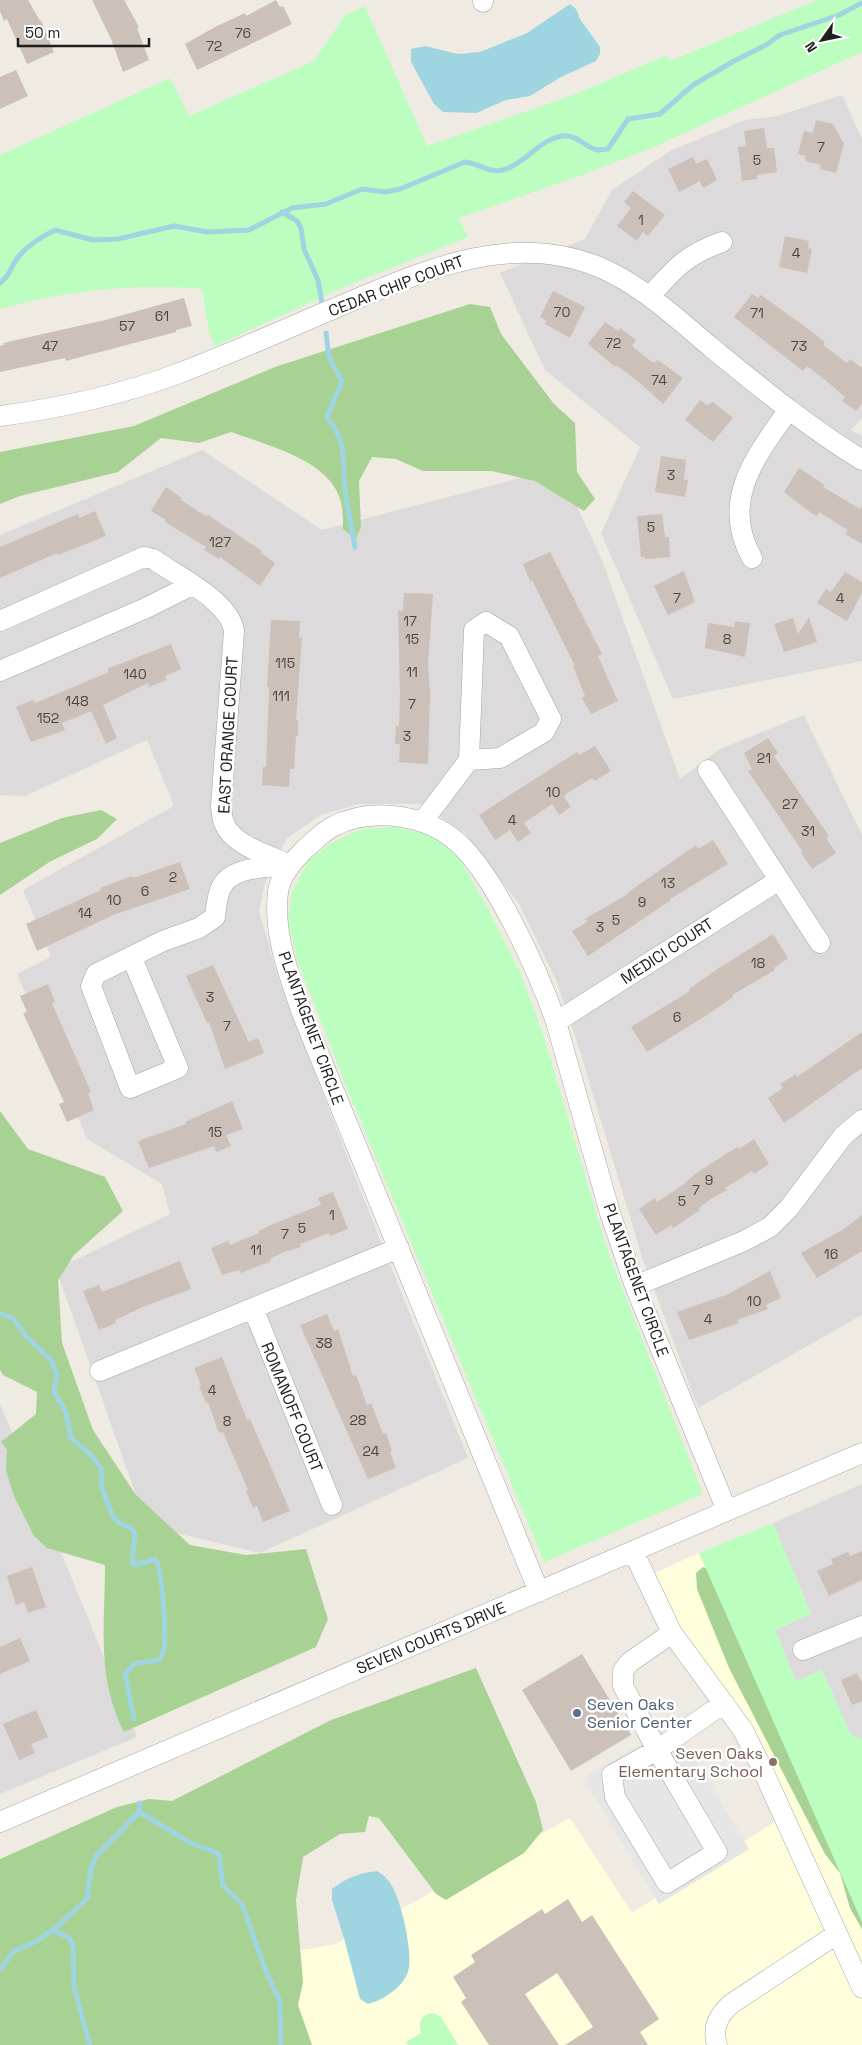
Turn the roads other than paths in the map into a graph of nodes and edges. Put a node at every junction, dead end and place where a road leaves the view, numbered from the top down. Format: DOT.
graph roads {
  1 [pos="722,242"];
  2 [pos="650,296"];
  3 [pos="788,411"];
  4 [pos="0,416"];
  5 [pos="862,460"];
  6 [pos="752,558"];
  7 [pos="192,585"];
  8 [pos="0,620"];
  9 [pos="0,672"];
  10 [pos="468,760"];
  11 [pos="708,770"];
  12 [pos="423,821"];
  13 [pos="290,865"];
  14 [pos="779,880"];
  15 [pos="820,943"];
  16 [pos="132,958"];
  17 [pos="556,1022"];
  18 [pos="862,1120"];
  19 [pos="399,1248"];
  20 [pos="635,1286"];
  21 [pos="252,1308"];
  22 [pos="100,1371"];
  23 [pos="862,1453"];
  24 [pos="332,1506"];
  25 [pos="726,1511"];
  26 [pos="633,1551"];
  27 [pos="539,1592"];
  28 [pos="862,1626"];
  29 [pos="672,1633"];
  30 [pos="803,1650"];
  31 [pos="724,1703"];
  32 [pos="657,1750"];
  33 [pos="0,1822"];
  34 [pos="837,1934"];
  35 [pos="862,1988"];
  36 [pos="717,2045"];
  1 -- 2 [label="street"];
  2 -- 3 [label="street, CEDAR CHIP COURT"];
  2 -- 4 [label="street, CEDAR CHIP COURT"];
  3 -- 5 [label="street, CEDAR CHIP COURT"];
  3 -- 6 [label="street"];
  7 -- 8 [label="street, EAST ORANGE COURT"];
  7 -- 9 [label="street"];
  7 -- 13 [label="street, EAST ORANGE COURT"];
  10 -- 10 [label="street"];
  10 -- 12 [label="street"];
  11 -- 14 [label="street"];
  12 -- 13 [label="street, PLANTAGENET CIRCLE"];
  12 -- 17 [label="street, PLANTAGENET CIRCLE"];
  13 -- 16 [label="street"];
  13 -- 19 [label="street, PLANTAGENET CIRCLE"];
  14 -- 15 [label="street"];
  14 -- 17 [label="street, MEDICI COURT"];
  16 -- 16 [label="street"];
  17 -- 20 [label="street, PLANTAGENET CIRCLE"];
  18 -- 20 [label="street"];
  19 -- 21 [label="street"];
  19 -- 27 [label="street, PLANTAGENET CIRCLE"];
  20 -- 25 [label="street, PLANTAGENET CIRCLE"];
  21 -- 22 [label="street"];
  21 -- 24 [label="street, ROMANOFF COURT"];
  23 -- 25 [label="street, SEVEN COURTS DRIVE"];
  25 -- 26 [label="street, SEVEN COURTS DRIVE"];
  26 -- 27 [label="street, SEVEN COURTS DRIVE"];
  26 -- 29 [label="street"];
  27 -- 33 [label="street, SEVEN COURTS DRIVE"];
  28 -- 30 [label="street"];
  29 -- 31 [label="street"];
  29 -- 32 [label="street"];
  31 -- 32 [label="street"];
  31 -- 34 [label="street"];
  32 -- 32 [label="street"];
  34 -- 35 [label="street"];
  34 -- 36 [label="street"];
}
